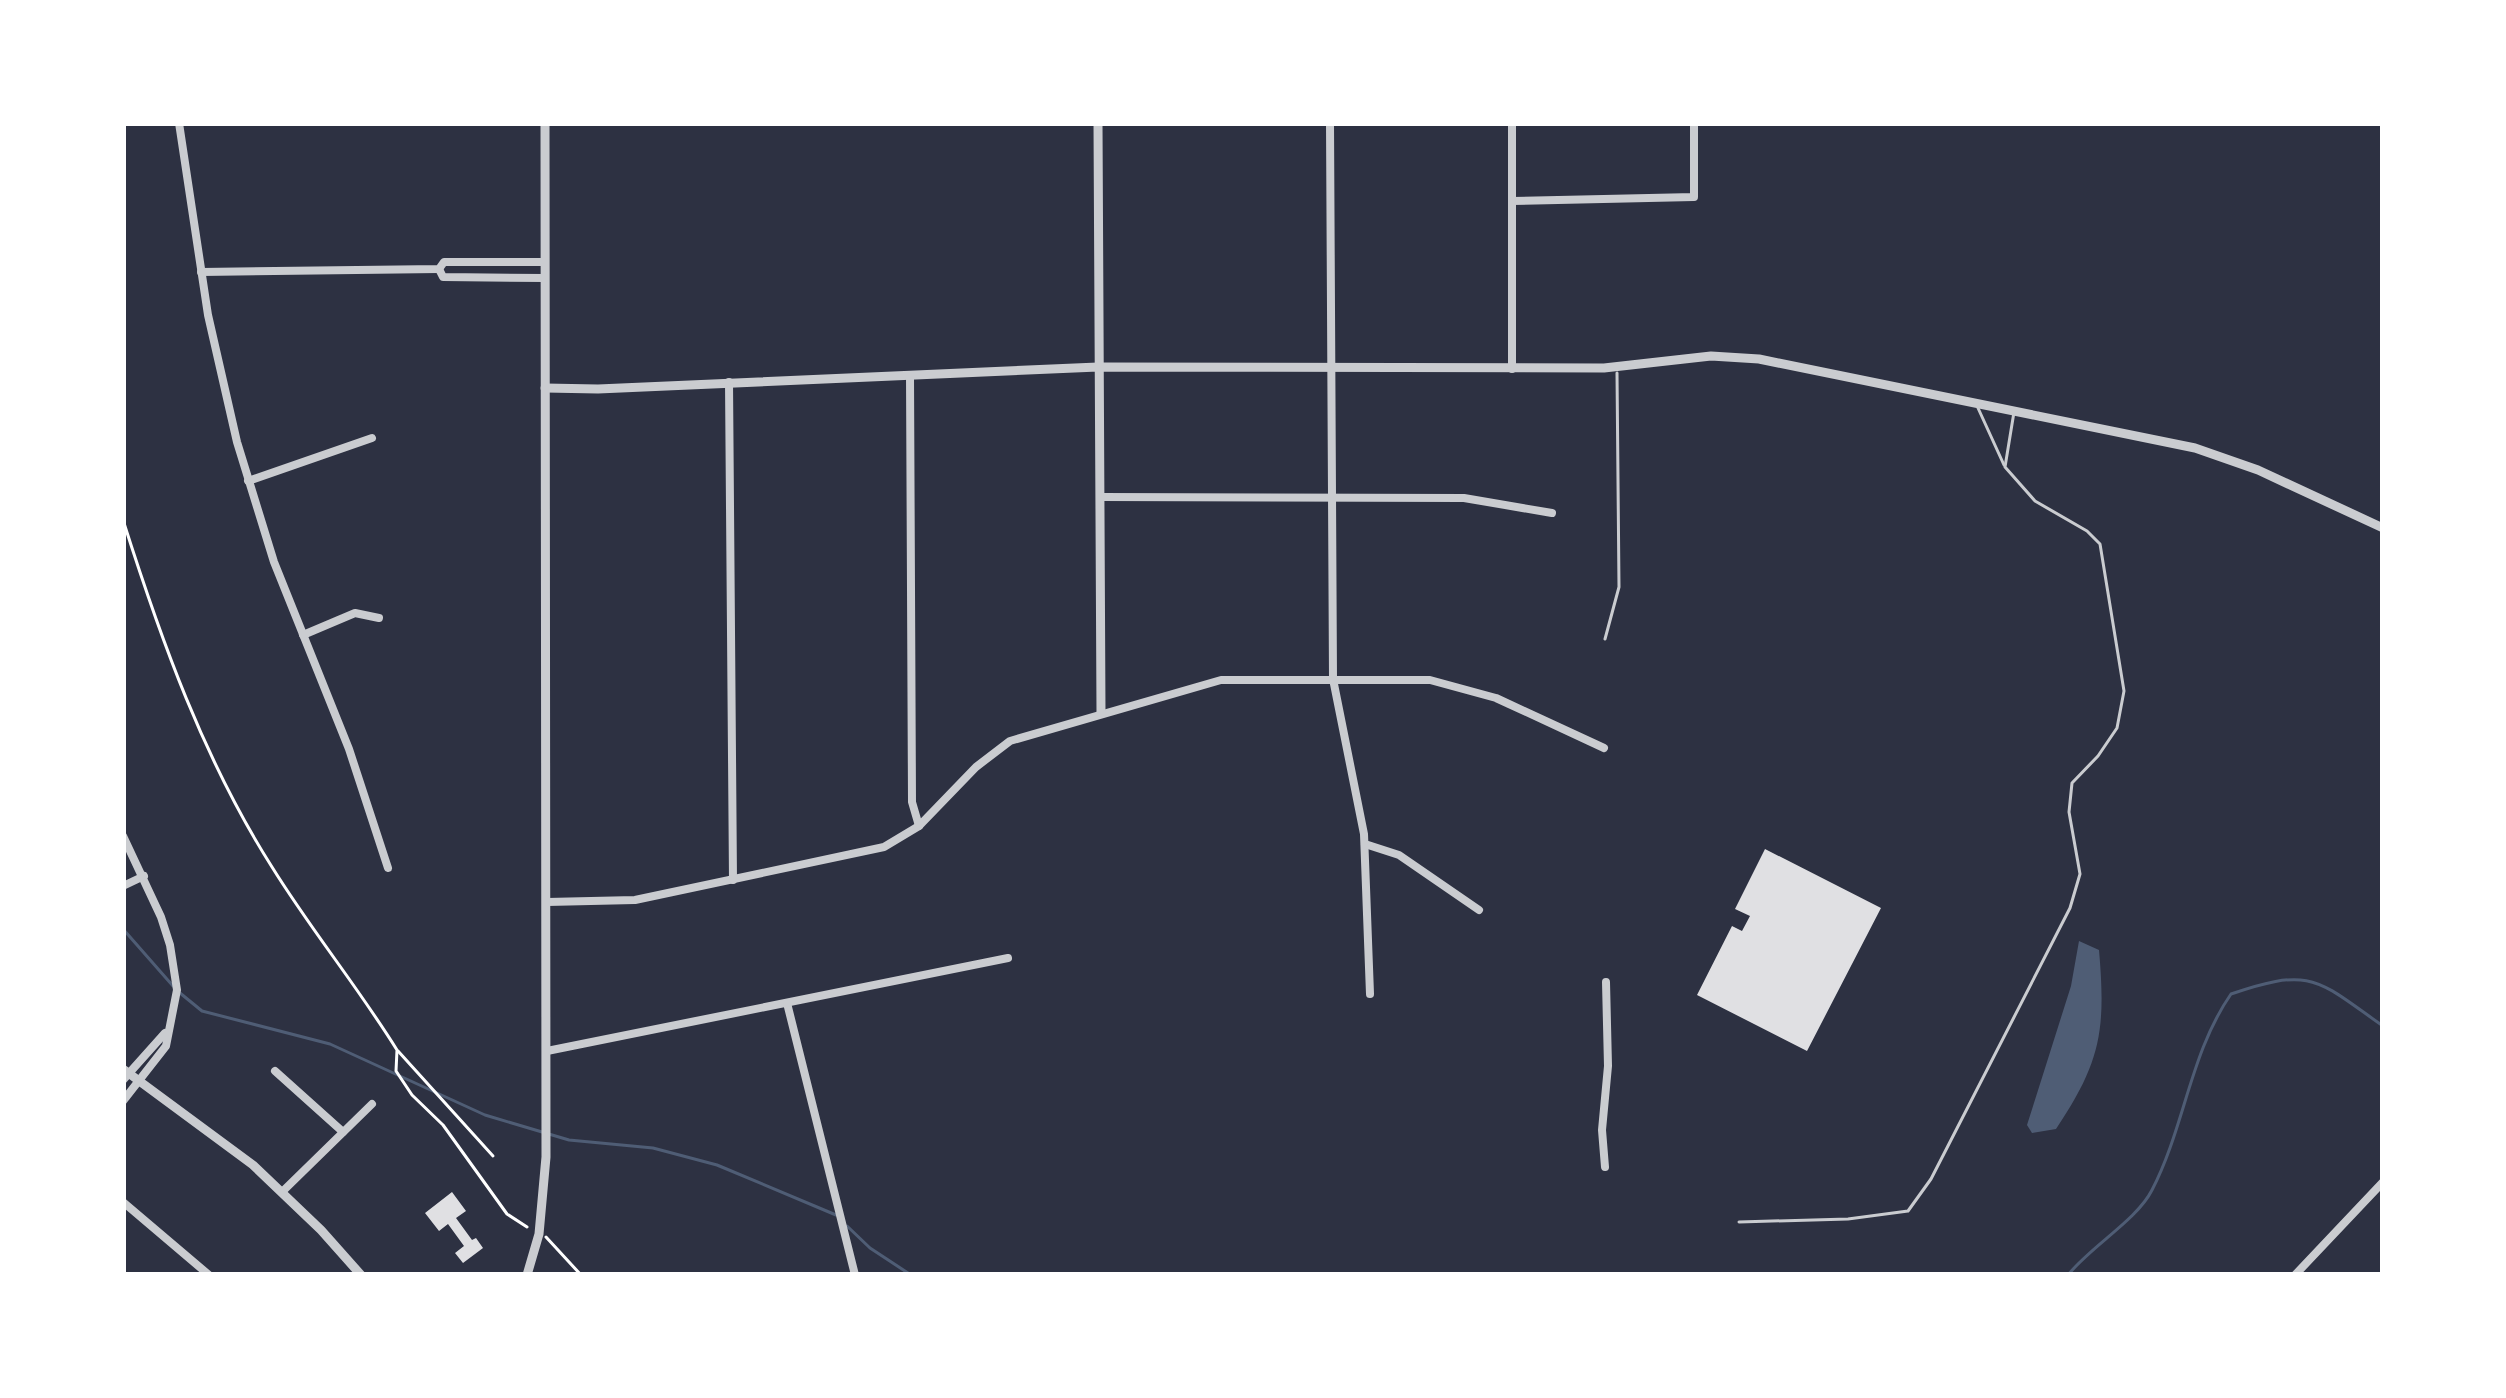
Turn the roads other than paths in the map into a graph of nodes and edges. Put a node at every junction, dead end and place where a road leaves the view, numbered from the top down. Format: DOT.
graph roads {
  1 [pos="178,123"];
  2 [pos="545,123"];
  3 [pos="1098,123"];
  4 [pos="1330,123"];
  5 [pos="1512,123"];
  6 [pos="1694,123"];
  7 [pos="1513,201"];
  8 [pos="545,262"];
  9 [pos="439,269"];
  10 [pos="201,272"];
  11 [pos="545,278"];
  12 [pos="1098,367"];
  13 [pos="1617,367"];
  14 [pos="1513,369"];
  15 [pos="1330,370"];
  16 [pos="910,374"];
  17 [pos="729,381"];
  18 [pos="545,388"];
  19 [pos="1973,402"];
  20 [pos="2014,410"];
  21 [pos="372,439"];
  22 [pos="2005,467"];
  23 [pos="248,481"];
  24 [pos="1101,496"];
  25 [pos="1331,497"];
  26 [pos="1552,513"];
  27 [pos="2383,528"];
  28 [pos="379,618"];
  29 [pos="303,635"];
  30 [pos="1605,639"];
  31 [pos="1333,679"];
  32 [pos="1101,712"];
  33 [pos="1604,748"];
  34 [pos="919,826"];
  35 [pos="123,836"];
  36 [pos="1365,844"];
  37 [pos="388,868"];
  38 [pos="144,876"];
  39 [pos="733,880"];
  40 [pos="123,886"];
  41 [pos="547,902"];
  42 [pos="1480,910"];
  43 [pos="1008,958"];
  44 [pos="1606,982"];
  45 [pos="1370,994"];
  46 [pos="787,1003"];
  47 [pos="166,1032"];
  48 [pos="548,1051"];
  49 [pos="275,1071"];
  50 [pos="125,1074"];
  51 [pos="139,1082"];
  52 [pos="123,1101"];
  53 [pos="371,1103"];
  54 [pos="343,1132"];
  55 [pos="1605,1167"];
  56 [pos="2383,1182"];
  57 [pos="283,1191"];
  58 [pos="123,1202"];
  59 [pos="1738,1222"];
  60 [pos="209,1275"];
  61 [pos="361,1275"];
  62 [pos="527,1275"];
  63 [pos="855,1275"];
  64 [pos="2296,1275"];
  1 -- 10 [label="street"];
  2 -- 8 [label="street"];
  3 -- 12 [label="street"];
  4 -- 15 [label="street"];
  5 -- 7 [label="street"];
  6 -- 7 [label="street"];
  7 -- 14 [label="street"];
  8 -- 9 [label="street"];
  8 -- 11 [label="street"];
  9 -- 10 [label="street"];
  9 -- 11 [label="street"];
  10 -- 23 [label="street"];
  11 -- 18 [label="street"];
  12 -- 15 [label="street"];
  12 -- 16 [label="street"];
  12 -- 24 [label="street"];
  13 -- 14 [label="street"];
  13 -- 19 [label="street"];
  13 -- 30 [label="lane"];
  14 -- 15 [label="street"];
  15 -- 25 [label="street"];
  16 -- 17 [label="street"];
  16 -- 34 [label="street"];
  17 -- 18 [label="street"];
  17 -- 39 [label="street"];
  18 -- 41 [label="street"];
  19 -- 20 [label="street"];
  19 -- 22 [label="lane"];
  20 -- 22 [label="lane"];
  20 -- 27 [label="street"];
  21 -- 23 [label="street"];
  22 -- 59 [label="lane"];
  23 -- 29 [label="street"];
  24 -- 25 [label="street"];
  24 -- 32 [label="street"];
  25 -- 26 [label="street"];
  25 -- 31 [label="street"];
  28 -- 29 [label="street"];
  29 -- 37 [label="street"];
  31 -- 32 [label="street"];
  31 -- 33 [label="street"];
  31 -- 36 [label="street"];
  32 -- 34 [label="street"];
  34 -- 39 [label="street"];
  35 -- 38 [label="street"];
  36 -- 42 [label="street"];
  36 -- 45 [label="street"];
  38 -- 40 [label="street"];
  38 -- 47 [label="street"];
  39 -- 41 [label="street"];
  41 -- 48 [label="street"];
  43 -- 46 [label="street"];
  44 -- 55 [label="street"];
  46 -- 48 [label="street"];
  46 -- 63 [label="street"];
  47 -- 50 [label="street"];
  47 -- 51 [label="street"];
  48 -- 62 [label="street"];
  49 -- 54 [label="street"];
  50 -- 51 [label="street"];
  51 -- 52 [label="street"];
  51 -- 57 [label="street"];
  53 -- 54 [label="street"];
  54 -- 57 [label="street"];
  56 -- 64 [label="street"];
  57 -- 61 [label="street"];
  58 -- 60 [label="street"];
}
